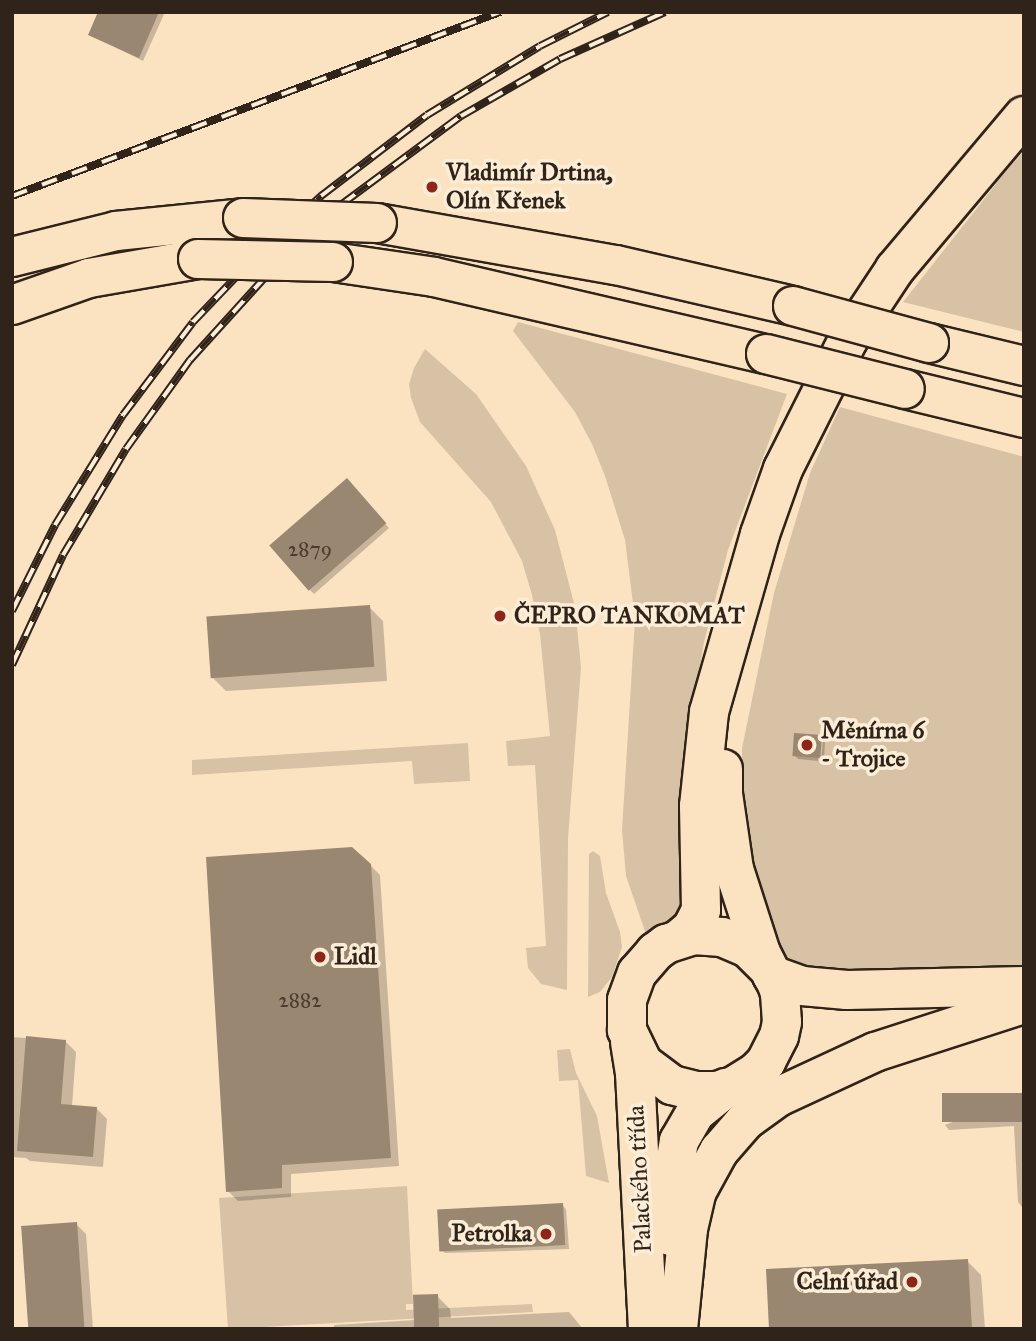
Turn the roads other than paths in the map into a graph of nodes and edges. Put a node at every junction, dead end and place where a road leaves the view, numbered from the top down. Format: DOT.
graph roads {
  1 [pos="1024,116"];
  2 [pos="12,257"];
  3 [pos="12,305"];
  4 [pos="1024,366"];
  5 [pos="1024,418"];
  6 [pos="737,610"];
  7 [pos="679,939"];
  8 [pos="770,971"];
  9 [pos="1024,986"];
  10 [pos="1024,1004"];
  11 [pos="983,1015"];
  12 [pos="627,1030"];
  13 [pos="729,1088"];
  14 [pos="648,1329"];
  15 [pos="677,1329"];
  1 -- 6 [label="main road"];
  2 -- 4 [label="main road, bridge"];
  3 -- 5 [label="main road, bridge"];
  6 -- 7 [label="main road"];
  6 -- 8 [label="main road"];
  7 -- 8 [label="main road"];
  7 -- 12 [label="main road"];
  8 -- 9 [label="main road"];
  8 -- 13 [label="main road"];
  10 -- 11 [label="main road"];
  11 -- 13 [label="main road"];
  11 -- 15 [label="main road"];
  12 -- 13 [label="main road"];
  12 -- 14 [label="main road, Palackého třída"];
  13 -- 15 [label="main road, Palackého třída"];
}
